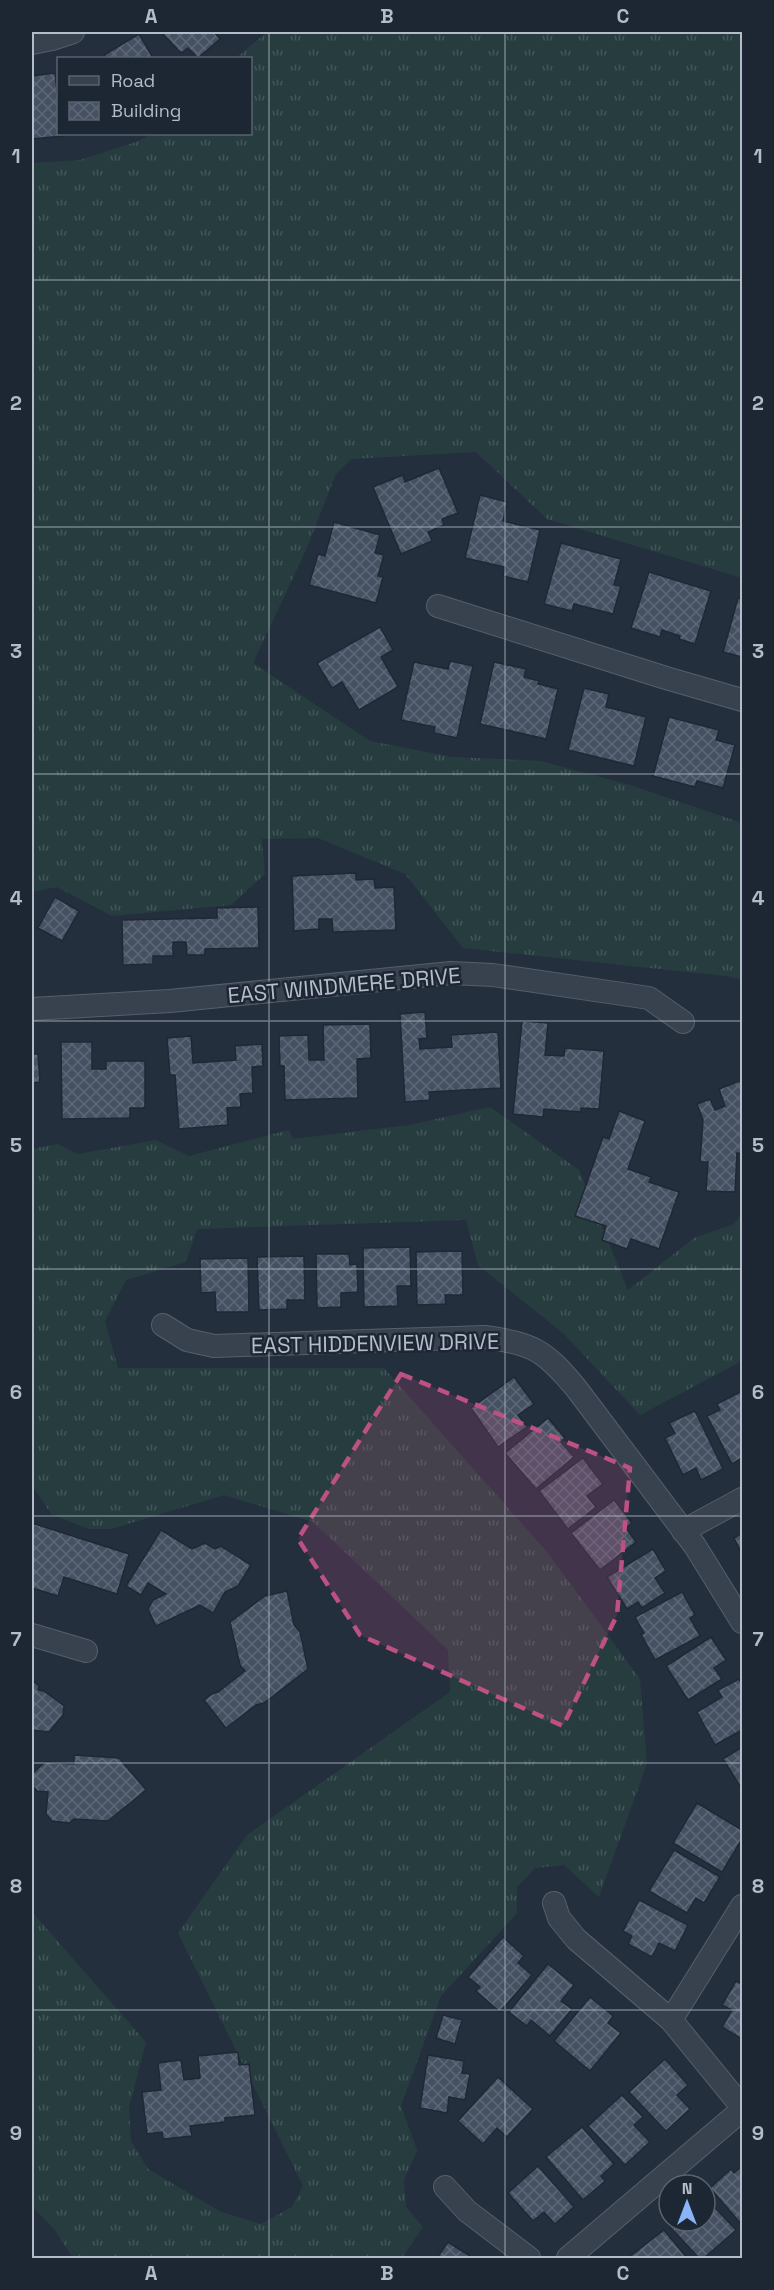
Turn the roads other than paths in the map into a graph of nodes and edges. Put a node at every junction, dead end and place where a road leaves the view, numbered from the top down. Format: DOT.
graph roads {
  1 [pos="73,32"];
  2 [pos="32,43"];
  3 [pos="438,606"];
  4 [pos="742,700"];
  5 [pos="32,1009"];
  6 [pos="683,1022"];
  7 [pos="163,1325"];
  8 [pos="742,1499"];
  9 [pos="683,1532"];
  10 [pos="742,1622"];
  11 [pos="32,1635"];
  12 [pos="87,1652"];
  13 [pos="554,1903"];
  14 [pos="742,1905"];
  15 [pos="671,2020"];
  16 [pos="742,2108"];
  17 [pos="445,2187"];
  18 [pos="529,2259"];
  19 [pos="568,2259"];
  1 -- 2 [label="street"];
  3 -- 4 [label="street"];
  5 -- 6 [label="street, EAST WINDMERE DRIVE"];
  7 -- 9 [label="street, EAST HIDDENVIEW DRIVE"];
  8 -- 9 [label="street"];
  9 -- 10 [label="street, EAST HIDDENVIEW DRIVE"];
  11 -- 12 [label="street"];
  13 -- 15 [label="street"];
  14 -- 15 [label="street"];
  15 -- 16 [label="street"];
  16 -- 19 [label="street"];
  17 -- 18 [label="street"];
}
